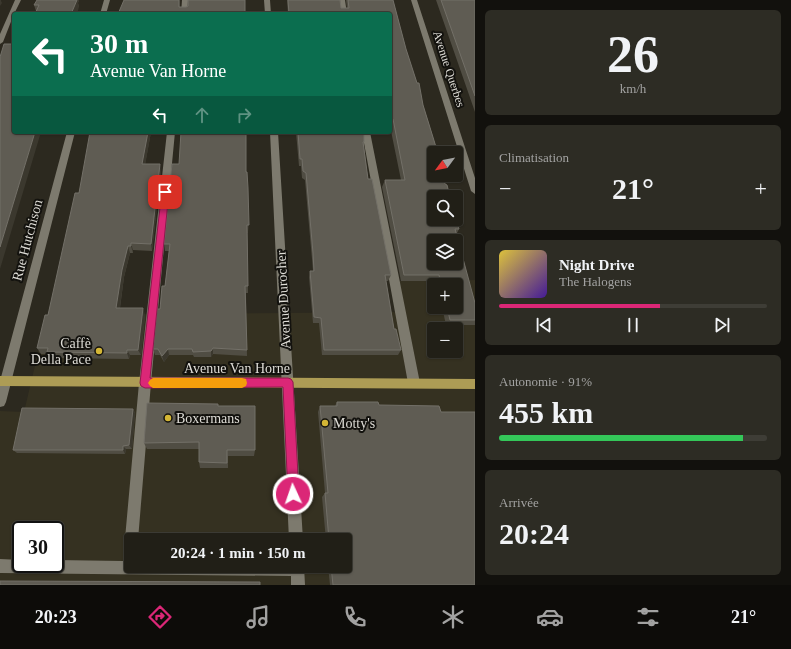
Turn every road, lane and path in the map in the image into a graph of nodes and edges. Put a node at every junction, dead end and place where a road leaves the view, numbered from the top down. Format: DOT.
graph roads {
  1 [pos="18,0"];
  2 [pos="107,0"];
  3 [pos="186,0"];
  4 [pos="267,0"];
  5 [pos="342,0"];
  6 [pos="414,0"];
  7 [pos="13,12"];
  8 [pos="104,12"];
  9 [pos="184,12"];
  10 [pos="268,12"];
  11 [pos="344,12"];
  12 [pos="12,14"];
  13 [pos="0,42"];
  14 [pos="70,134"];
  15 [pos="171,134"];
  16 [pos="274,134"];
  17 [pos="366,134"];
  18 [pos="475,191"];
  19 [pos="2,381"];
  20 [pos="288,382"];
  21 [pos="145,383"];
  22 [pos="414,383"];
  23 [pos="475,384"];
  24 [pos="0,402"];
  25 [pos="132,533"];
  26 [pos="296,533"];
  27 [pos="0,566"];
  28 [pos="124,568"];
  29 [pos="297,573"];
  30 [pos="298,585"];
  1 -- 7 [label="street"];
  2 -- 8 [label="street"];
  3 -- 9 [label="street"];
  4 -- 10 [label="street"];
  5 -- 11 [label="street"];
  6 -- 18 [label="street, Avenue Querbes"];
  12 -- 13 [label="street"];
  14 -- 19 [label="street, Rue Hutchison"];
  15 -- 21 [label="street"];
  16 -- 20 [label="street, Avenue Durocher"];
  17 -- 22 [label="street"];
  19 -- 21 [label="main road, Avenue Van Horne"];
  19 -- 24 [label="street, Rue Hutchison"];
  20 -- 21 [label="main road, Avenue Van Horne"];
  20 -- 22 [label="main road, Avenue Van Horne"];
  20 -- 26 [label="street, Avenue Durocher"];
  21 -- 25 [label="street"];
  22 -- 23 [label="main road, Avenue Van Horne"];
  27 -- 28 [label="street"];
  29 -- 30 [label="street"];
}
